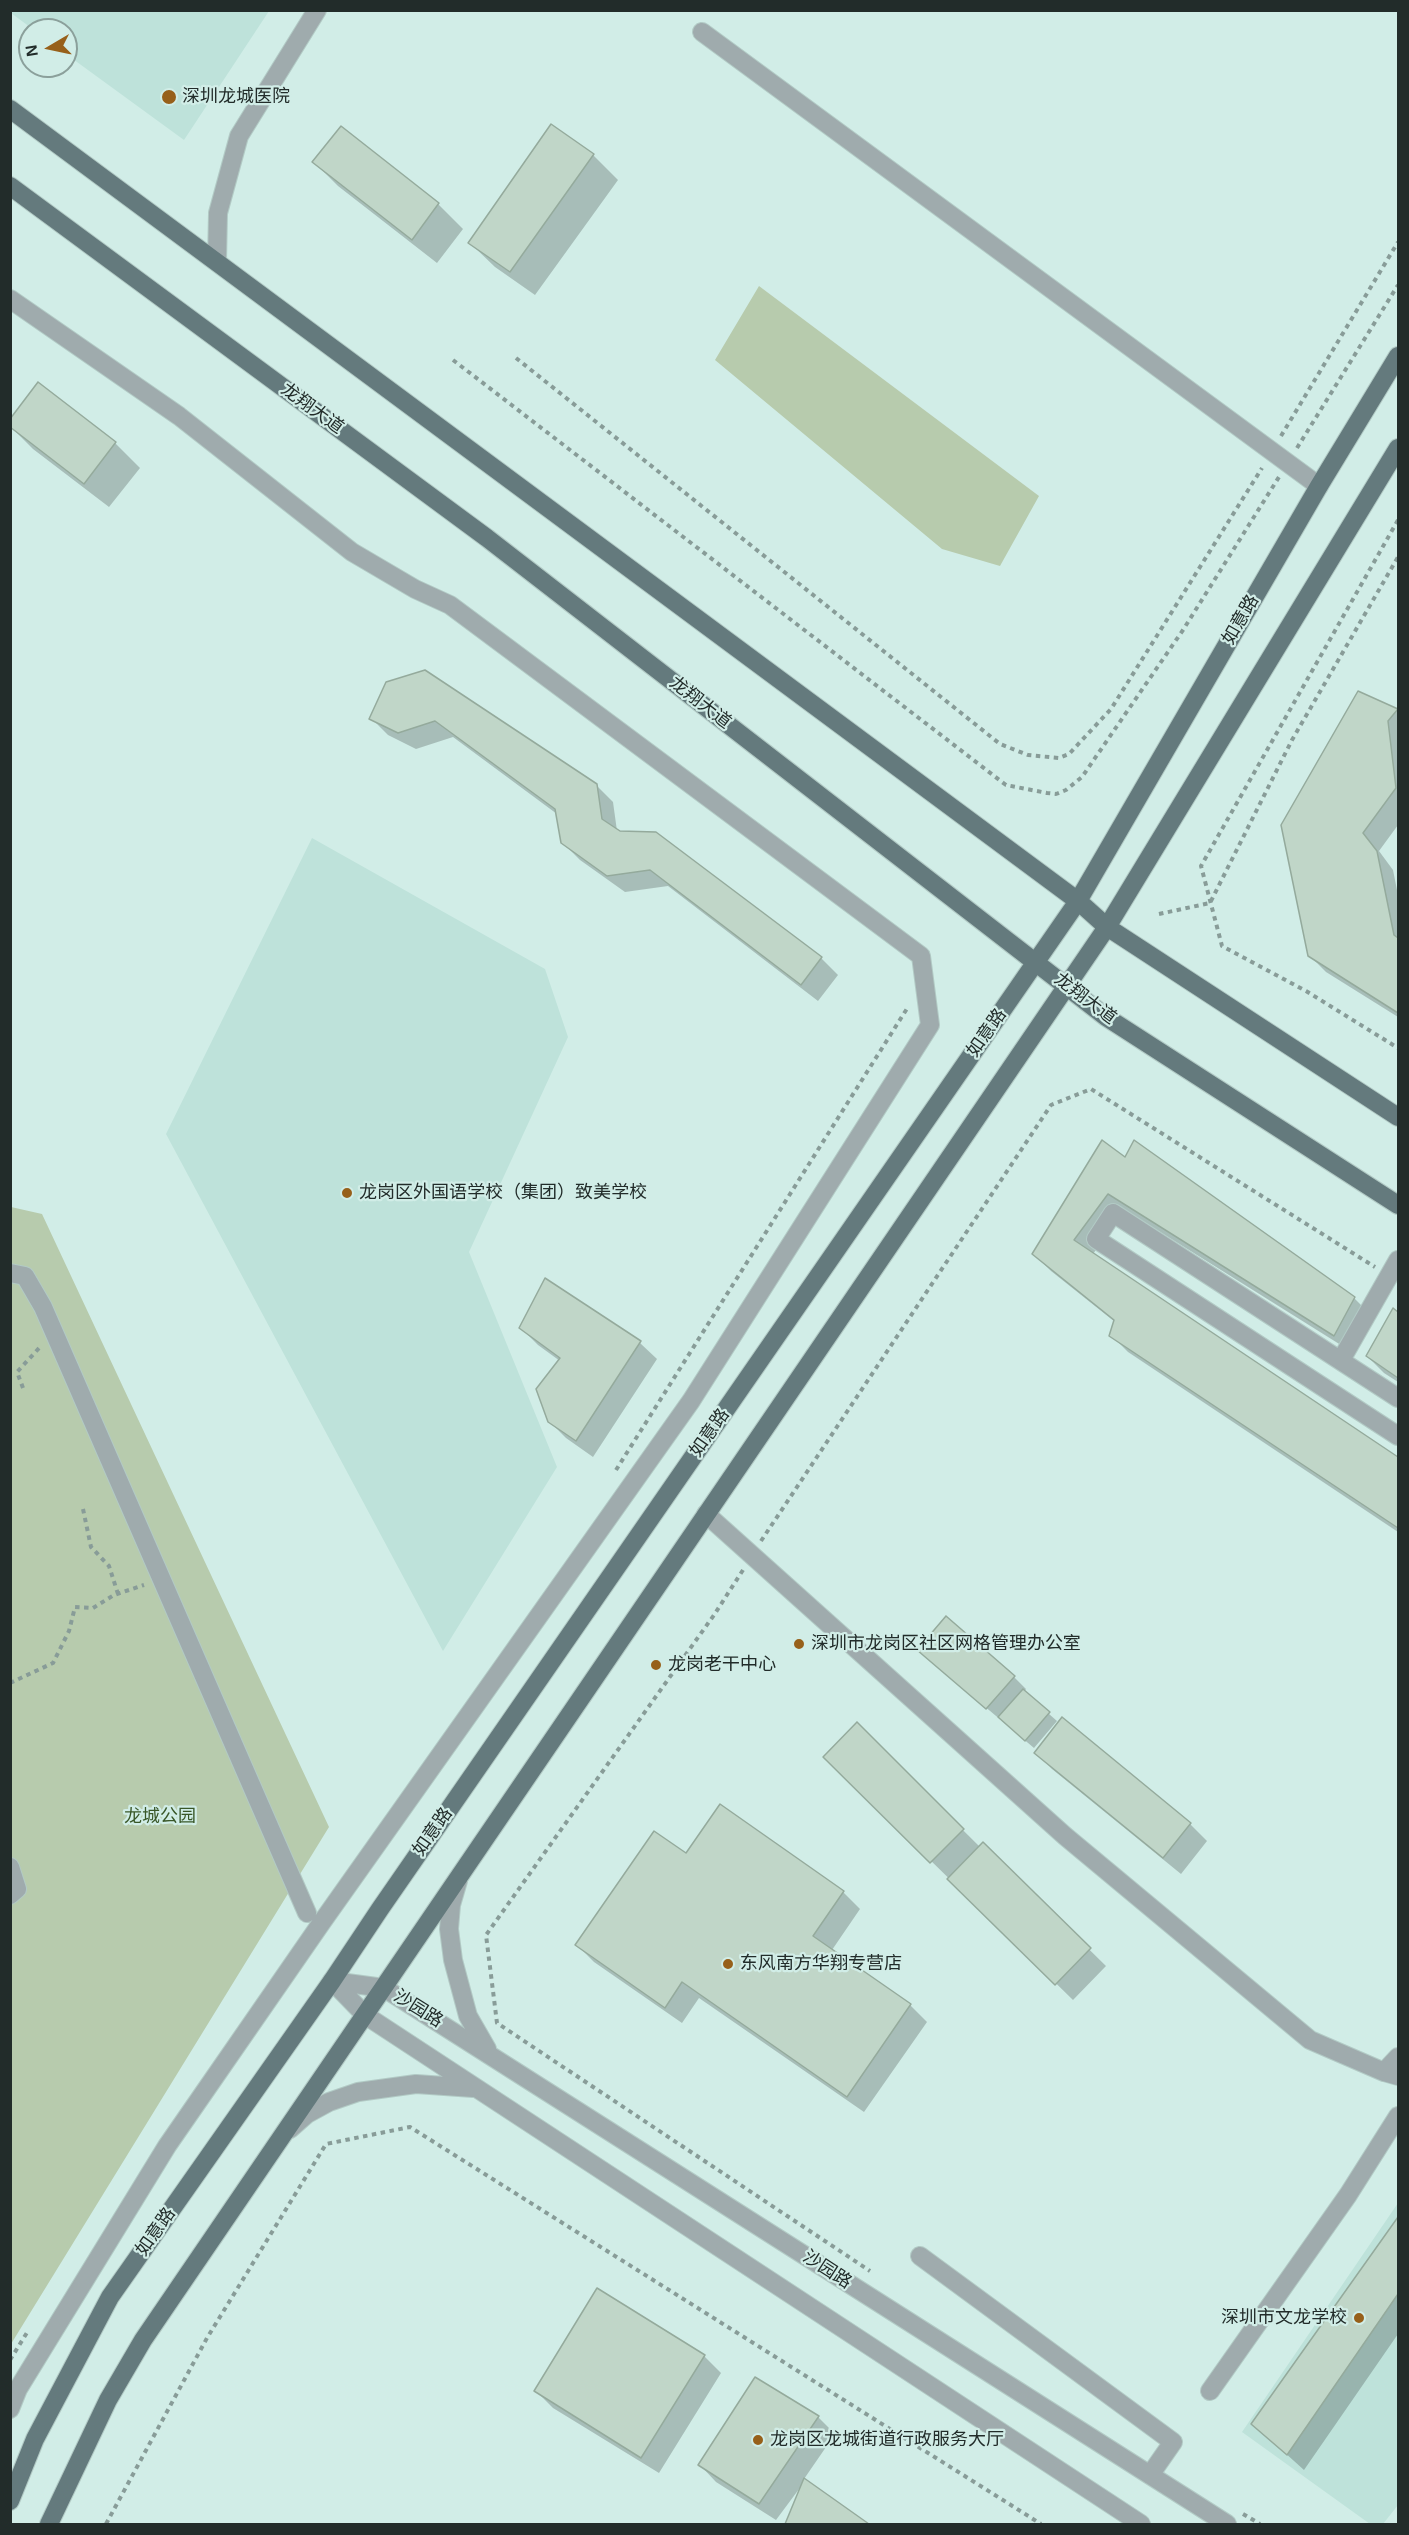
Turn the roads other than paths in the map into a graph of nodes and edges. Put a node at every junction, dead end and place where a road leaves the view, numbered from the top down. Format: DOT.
graph roads {
  1 [pos="317,10"];
  2 [pos="702,32"];
  3 [pos="10,109"];
  4 [pos="10,186"];
  5 [pos="217,261"];
  6 [pos="10,299"];
  7 [pos="1398,356"];
  8 [pos="1398,448"];
  9 [pos="1319,486"];
  10 [pos="1078,902"];
  11 [pos="1107,927"];
  12 [pos="1036,963"];
  13 [pos="1066,986"];
  14 [pos="1398,1117"];
  15 [pos="1398,1205"];
  16 [pos="1398,1260"];
  17 [pos="10,1273"];
  18 [pos="1341,1360"];
  19 [pos="1398,1398"];
  20 [pos="1398,1436"];
  21 [pos="706,1514"];
  22 [pos="10,1867"];
  23 [pos="460,1876"];
  24 [pos="10,1894"];
  25 [pos="307,1913"];
  26 [pos="332,1981"];
  27 [pos="384,1988"];
  28 [pos="365,2015"];
  29 [pos="491,2056"];
  30 [pos="1398,2056"];
  31 [pos="1391,2074"];
  32 [pos="477,2089"];
  33 [pos="1398,2116"];
  34 [pos="284,2134"];
  35 [pos="921,2256"];
  36 [pos="1210,2391"];
  37 [pos="10,2409"];
  38 [pos="1150,2475"];
  39 [pos="10,2501"];
  40 [pos="1233,2518"];
  41 [pos="49,2524"];
  42 [pos="1141,2524"];
  1 -- 5 [label="street"];
  2 -- 9 [label="street"];
  3 -- 5 [label="main road"];
  4 -- 12 [label="main road, 龙翔大道"];
  5 -- 10 [label="main road"];
  6 -- 37 [label="street"];
  7 -- 9 [label="main road, 如意路"];
  8 -- 11 [label="main road"];
  9 -- 10 [label="main road, 如意路"];
  10 -- 11 [label="main road"];
  10 -- 12 [label="main road, 如意路"];
  11 -- 13 [label="main road"];
  11 -- 14 [label="main road"];
  12 -- 13 [label="main road, 龙翔大道"];
  12 -- 26 [label="main road, 如意路"];
  13 -- 15 [label="main road, 龙翔大道"];
  13 -- 21 [label="main road"];
  16 -- 18 [label="street"];
  17 -- 25 [label="street"];
  18 -- 19 [label="street"];
  18 -- 20 [label="street"];
  21 -- 23 [label="main road"];
  21 -- 31 [label="street"];
  22 -- 24 [label="street"];
  23 -- 27 [label="main road"];
  23 -- 29 [label="street"];
  26 -- 27 [label="street, 沙园路"];
  26 -- 28 [label="street, 沙园路"];
  26 -- 39 [label="main road, 如意路"];
  27 -- 28 [label="main road"];
  27 -- 29 [label="street, 沙园路"];
  28 -- 32 [label="street, 沙园路"];
  28 -- 34 [label="main road"];
  29 -- 38 [label="street, 沙园路"];
  30 -- 31 [label="street"];
  32 -- 34 [label="street"];
  32 -- 42 [label="street, 沙园路"];
  33 -- 36 [label="street"];
  34 -- 41 [label="main road"];
  35 -- 38 [label="street"];
  38 -- 40 [label="street, 沙园路"];
}
